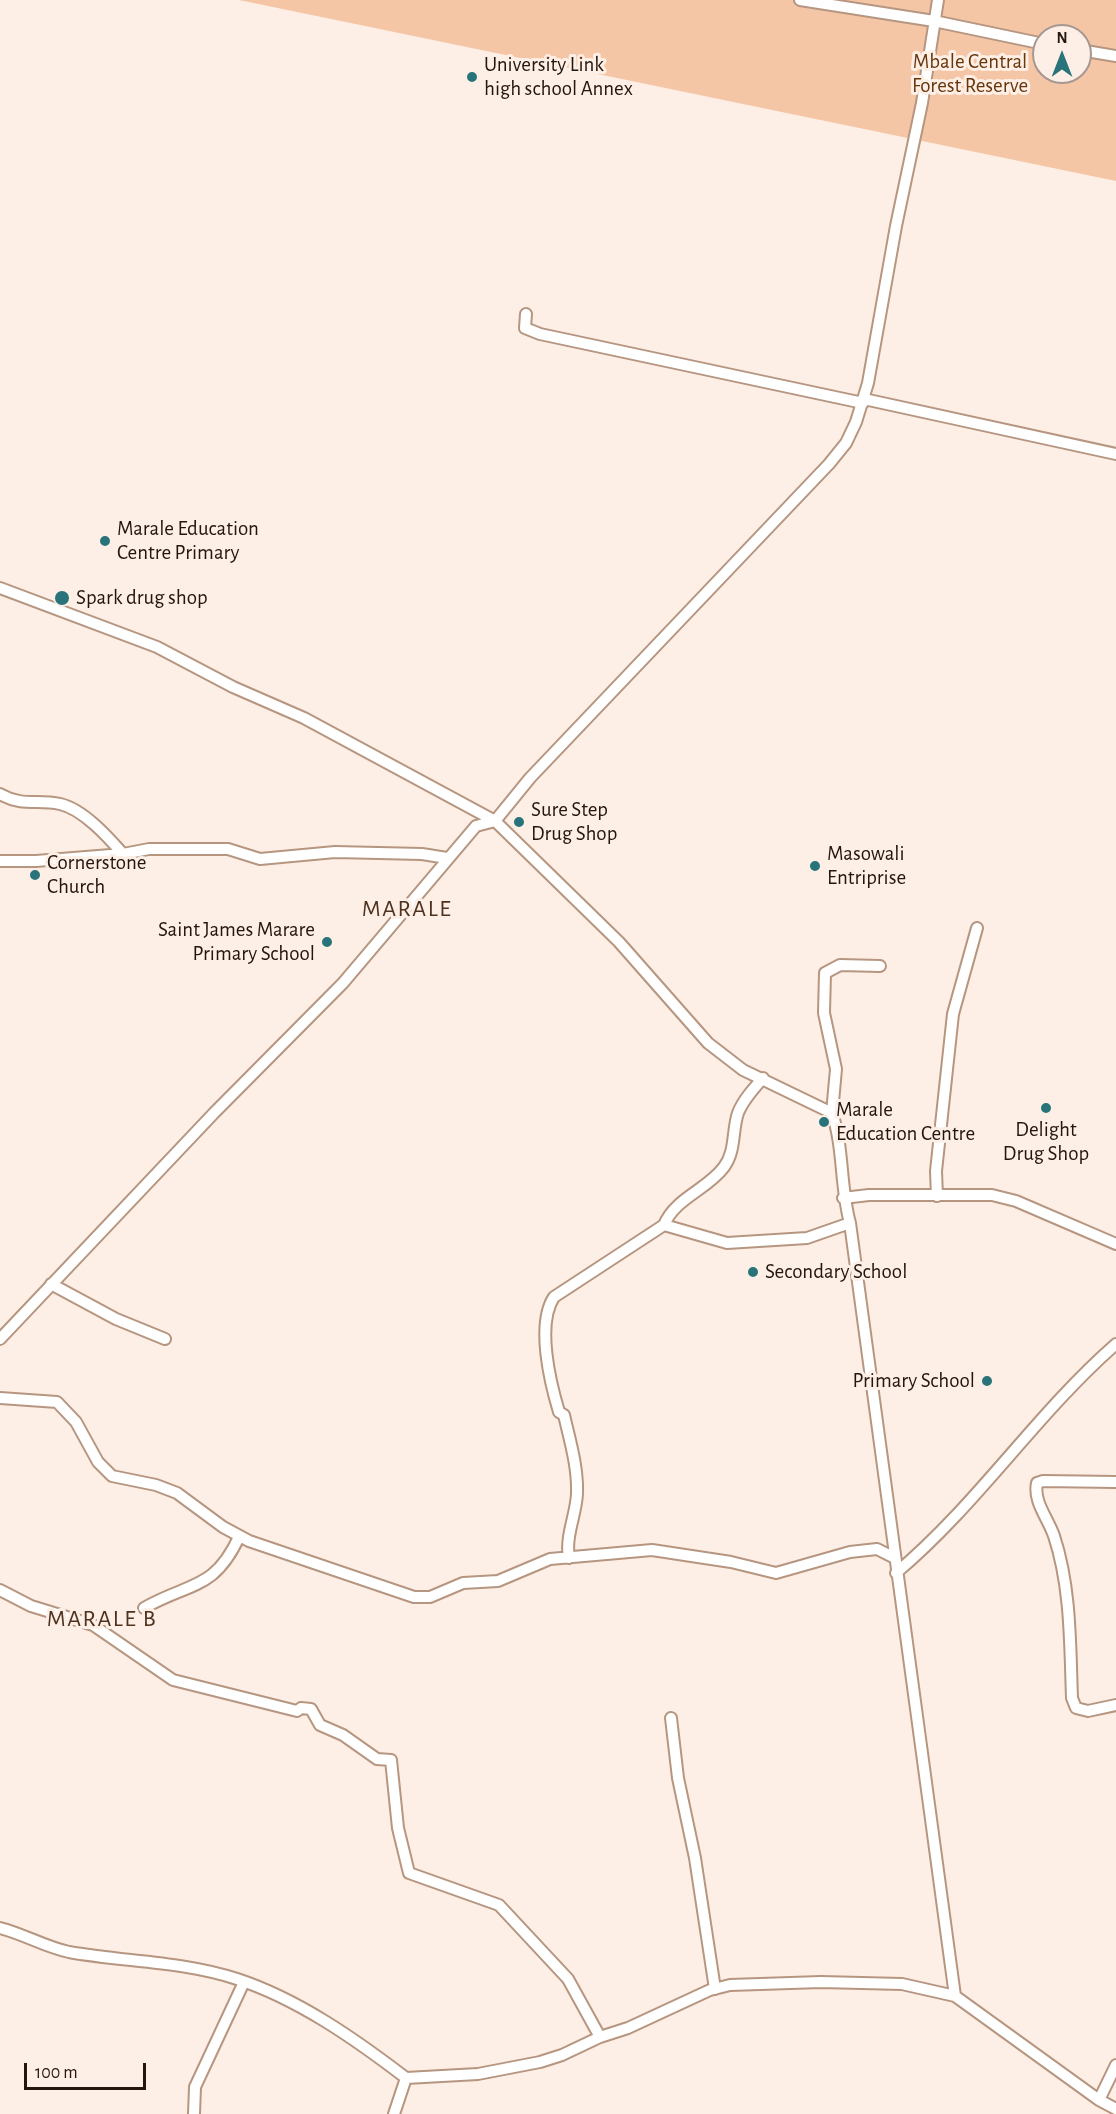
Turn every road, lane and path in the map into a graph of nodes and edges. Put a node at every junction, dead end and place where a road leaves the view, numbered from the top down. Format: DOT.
graph roads {
  1 [pos="800,0"];
  2 [pos="938,0"];
  3 [pos="934,21"];
  4 [pos="1032,41"];
  5 [pos="1092,52"];
  6 [pos="1116,57"];
  7 [pos="526,314"];
  8 [pos="863,401"];
  9 [pos="1116,453"];
  10 [pos="0,588"];
  11 [pos="0,794"];
  12 [pos="495,821"];
  13 [pos="123,854"];
  14 [pos="447,858"];
  15 [pos="0,861"];
  16 [pos="977,928"];
  17 [pos="880,966"];
  18 [pos="763,1078"];
  19 [pos="832,1113"];
  20 [pos="937,1196"];
  21 [pos="843,1198"];
  22 [pos="850,1223"];
  23 [pos="664,1225"];
  24 [pos="1116,1244"];
  25 [pos="51,1284"];
  26 [pos="0,1339"];
  27 [pos="165,1339"];
  28 [pos="1116,1344"];
  29 [pos="0,1398"];
  30 [pos="1116,1482"];
  31 [pos="239,1537"];
  32 [pos="893,1557"];
  33 [pos="569,1558"];
  34 [pos="896,1573"];
  35 [pos="0,1590"];
  36 [pos="144,1608"];
  37 [pos="1116,1705"];
  38 [pos="671,1718"];
  39 [pos="0,1928"];
  40 [pos="244,1982"];
  41 [pos="715,1989"];
  42 [pos="955,1996"];
  43 [pos="600,2037"];
  44 [pos="1116,2065"];
  45 [pos="406,2078"];
  46 [pos="1099,2100"];
  47 [pos="1116,2111"];
  48 [pos="194,2114"];
  49 [pos="394,2114"];
  50 [pos="1110,2114"];
  1 -- 3 [label="street"];
  2 -- 3 [label="street"];
  3 -- 4 [label="street"];
  3 -- 8 [label="street"];
  5 -- 6 [label="street"];
  7 -- 8 [label="street"];
  8 -- 9 [label="street"];
  8 -- 12 [label="street"];
  10 -- 12 [label="street"];
  11 -- 13 [label="street"];
  12 -- 14 [label="street"];
  12 -- 18 [label="street"];
  13 -- 14 [label="street"];
  13 -- 15 [label="street"];
  14 -- 25 [label="street"];
  16 -- 20 [label="street"];
  17 -- 19 [label="street"];
  18 -- 19 [label="street"];
  18 -- 23 [label="street"];
  19 -- 21 [label="street"];
  20 -- 21 [label="street"];
  20 -- 24 [label="street"];
  21 -- 22 [label="street"];
  22 -- 23 [label="street"];
  22 -- 32 [label="street"];
  23 -- 33 [label="street"];
  25 -- 26 [label="street"];
  25 -- 27 [label="street"];
  28 -- 34 [label="street"];
  29 -- 31 [label="street"];
  30 -- 37 [label="street"];
  31 -- 33 [label="street"];
  31 -- 36 [label="street"];
  32 -- 33 [label="street"];
  32 -- 34 [label="street"];
  34 -- 42 [label="street"];
  35 -- 43 [label="street"];
  38 -- 41 [label="street"];
  39 -- 40 [label="street"];
  40 -- 45 [label="street"];
  40 -- 48 [label="street"];
  41 -- 42 [label="street"];
  41 -- 43 [label="street"];
  42 -- 46 [label="street"];
  43 -- 45 [label="street"];
  44 -- 46 [label="street"];
  45 -- 49 [label="street"];
  46 -- 47 [label="street"];
  47 -- 50 [label="street"];
}
